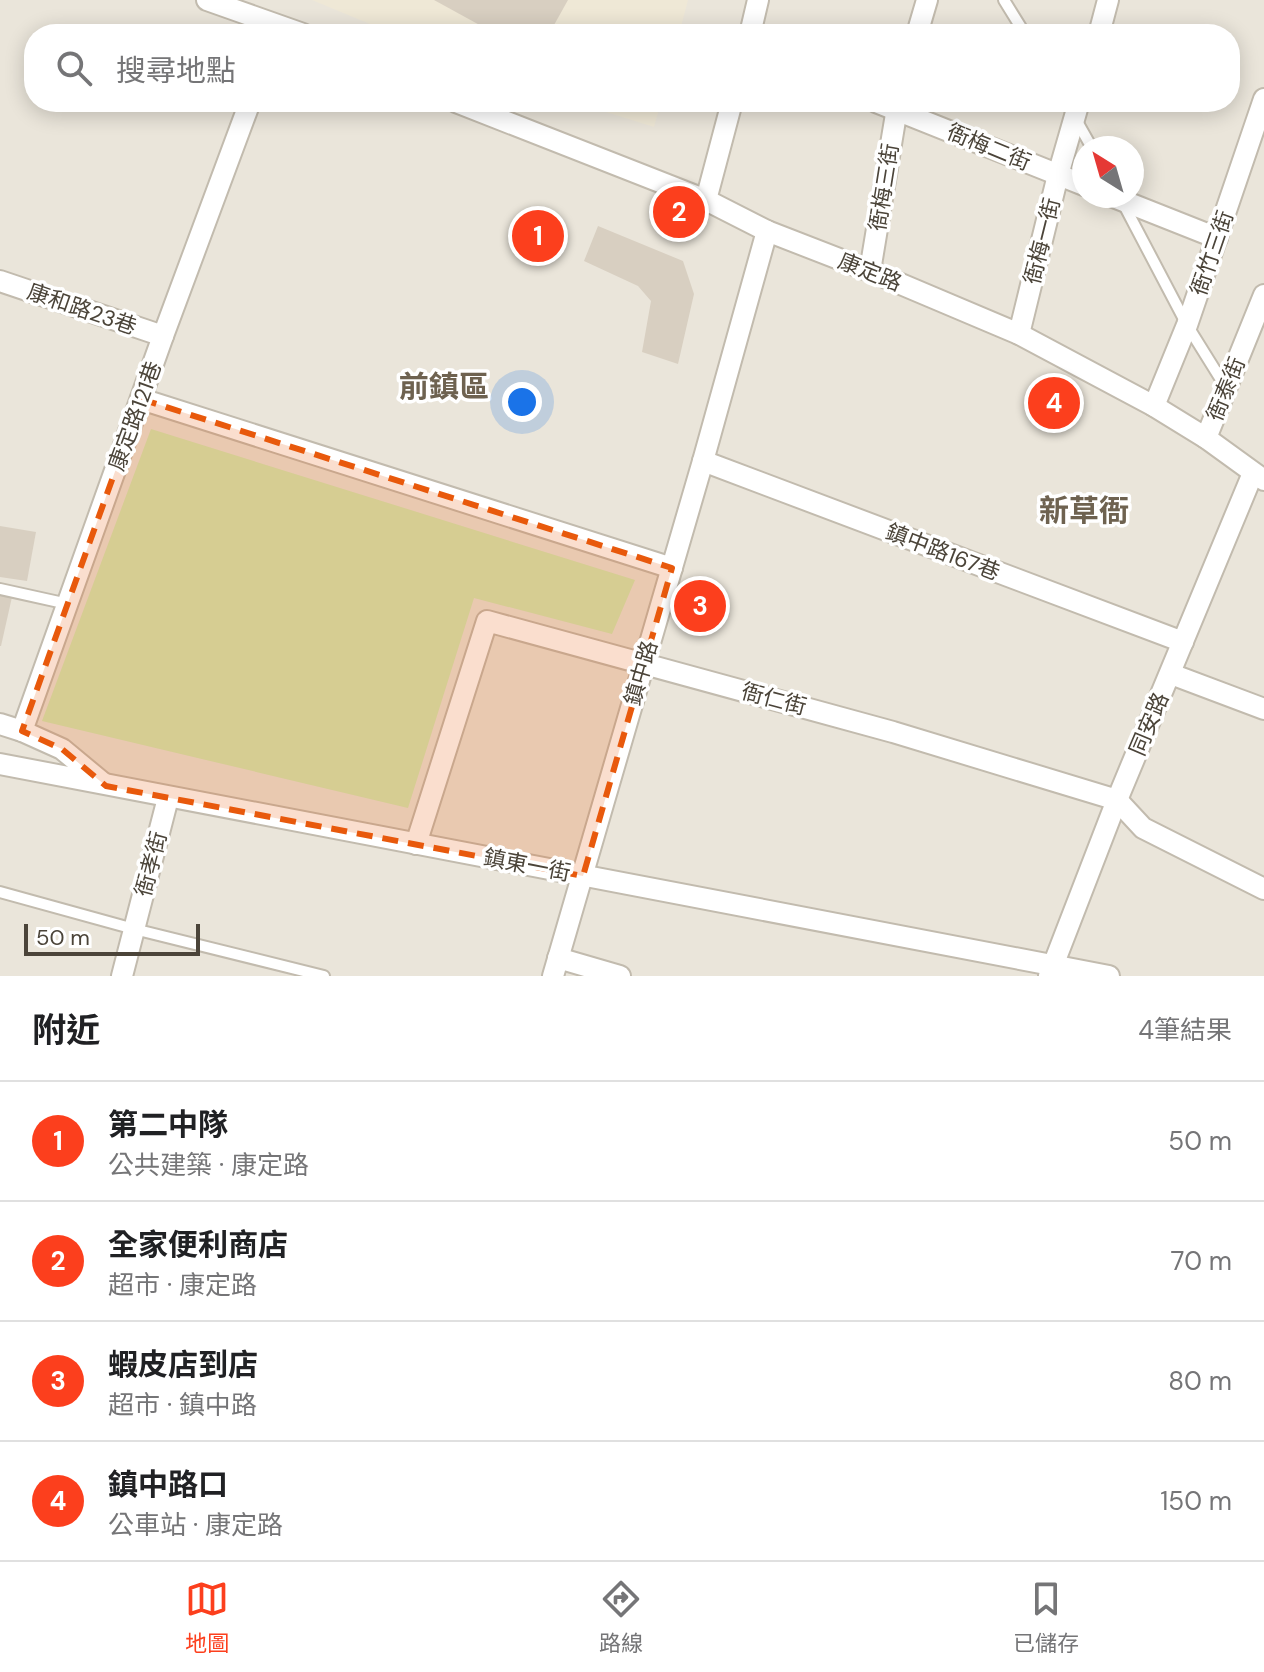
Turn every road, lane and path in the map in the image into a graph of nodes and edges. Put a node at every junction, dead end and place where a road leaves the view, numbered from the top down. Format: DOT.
graph roads {
  1 [pos="207,0"];
  2 [pos="758,0"];
  3 [pos="927,0"];
  4 [pos="1004,0"];
  5 [pos="1108,0"];
  6 [pos="265,24"];
  7 [pos="752,24"];
  8 [pos="920,24"];
  9 [pos="1019,24"];
  10 [pos="1102,24"];
  11 [pos="1264,99"];
  12 [pos="246,112"];
  13 [pos="482,112"];
  14 [pos="729,112"];
  15 [pos="896,112"];
  16 [pos="911,112"];
  17 [pos="1072,112"];
  18 [pos="1075,112"];
  19 [pos="1086,136"];
  20 [pos="1058,175"];
  21 [pos="1072,180"];
  22 [pos="706,200"];
  23 [pos="1123,208"];
  24 [pos="1144,208"];
  25 [pos="767,231"];
  26 [pos="1217,238"];
  27 [pos="870,271"];
  28 [pos="0,281"];
  29 [pos="1264,295"];
  30 [pos="1187,325"];
  31 [pos="1019,334"];
  32 [pos="163,336"];
  33 [pos="1227,389"];
  34 [pos="141,399"];
  35 [pos="1154,406"];
  36 [pos="1206,438"];
  37 [pos="703,461"];
  38 [pos="1259,476"];
  39 [pos="672,568"];
  40 [pos="0,589"];
  41 [pos="68,604"];
  42 [pos="1183,642"];
  43 [pos="644,664"];
  44 [pos="1171,674"];
  45 [pos="1264,709"];
  46 [pos="0,724"];
  47 [pos="22,731"];
  48 [pos="0,764"];
  49 [pos="106,786"];
  50 [pos="168,798"];
  51 [pos="1117,800"];
  52 [pos="416,844"];
  53 [pos="583,876"];
  54 [pos="1264,889"];
  55 [pos="0,892"];
  56 [pos="134,929"];
  57 [pos="555,967"];
  58 [pos="1051,970"];
  59 [pos="122,976"];
  60 [pos="324,976"];
  61 [pos="620,976"];
  62 [pos="1109,976"];
  1 -- 6 [label="street"];
  2 -- 7 [label="street"];
  3 -- 8 [label="street"];
  4 -- 9 [label="lane"];
  5 -- 10 [label="street"];
  11 -- 26 [label="street, 衙竹三街"];
  12 -- 32 [label="street, 康定路121巷"];
  13 -- 22 [label="street, 康定路"];
  14 -- 22 [label="street"];
  15 -- 27 [label="street, 衙梅三街"];
  16 -- 20 [label="street, 衙梅二街"];
  17 -- 20 [label="street, 衙梅一街"];
  18 -- 19 [label="lane"];
  20 -- 21 [label="street, 衙梅二街"];
  20 -- 31 [label="street, 衙梅一街"];
  22 -- 25 [label="street, 康定路"];
  23 -- 30 [label="lane"];
  24 -- 26 [label="street"];
  25 -- 27 [label="street, 康定路"];
  25 -- 37 [label="street, 鎮中路"];
  26 -- 30 [label="street, 衙竹三街"];
  27 -- 31 [label="street, 康定路"];
  28 -- 32 [label="street, 康和路23巷"];
  29 -- 33 [label="street, 衙泰街"];
  30 -- 33 [label="lane"];
  30 -- 35 [label="street, 衙竹三街"];
  31 -- 35 [label="street, 康定路"];
  32 -- 34 [label="street, 康定路121巷"];
  33 -- 36 [label="street, 衙泰街"];
  34 -- 39 [label="street"];
  34 -- 41 [label="street, 康定路121巷"];
  35 -- 36 [label="street, 康定路"];
  36 -- 38 [label="street, 康定路"];
  37 -- 39 [label="street, 鎮中路"];
  37 -- 42 [label="street, 鎮中路167巷"];
  38 -- 42 [label="street, 同安路"];
  39 -- 43 [label="street, 鎮中路"];
  40 -- 41 [label="lane"];
  41 -- 47 [label="street, 康定路121巷"];
  42 -- 44 [label="street, 同安路"];
  43 -- 51 [label="street, 衙仁街"];
  43 -- 52 [label="street, 衙仁街"];
  43 -- 53 [label="street, 鎮中路"];
  44 -- 45 [label="street"];
  44 -- 51 [label="street, 同安路"];
  46 -- 47 [label="street"];
  47 -- 49 [label="street"];
  48 -- 49 [label="street, 鎮東一街"];
  49 -- 50 [label="street, 鎮東一街"];
  50 -- 52 [label="street, 鎮東一街"];
  50 -- 56 [label="street, 衙孝街"];
  51 -- 54 [label="street, 衙仁街"];
  51 -- 58 [label="street, 同安路"];
  52 -- 53 [label="street, 鎮東一街"];
  53 -- 57 [label="street, 鎮中路"];
  53 -- 58 [label="street, 鎮東一街"];
  55 -- 56 [label="lane"];
  56 -- 59 [label="street, 衙孝街"];
  56 -- 60 [label="lane"];
  57 -- 61 [label="street"];
  58 -- 62 [label="street, 鎮東一街"];
}
